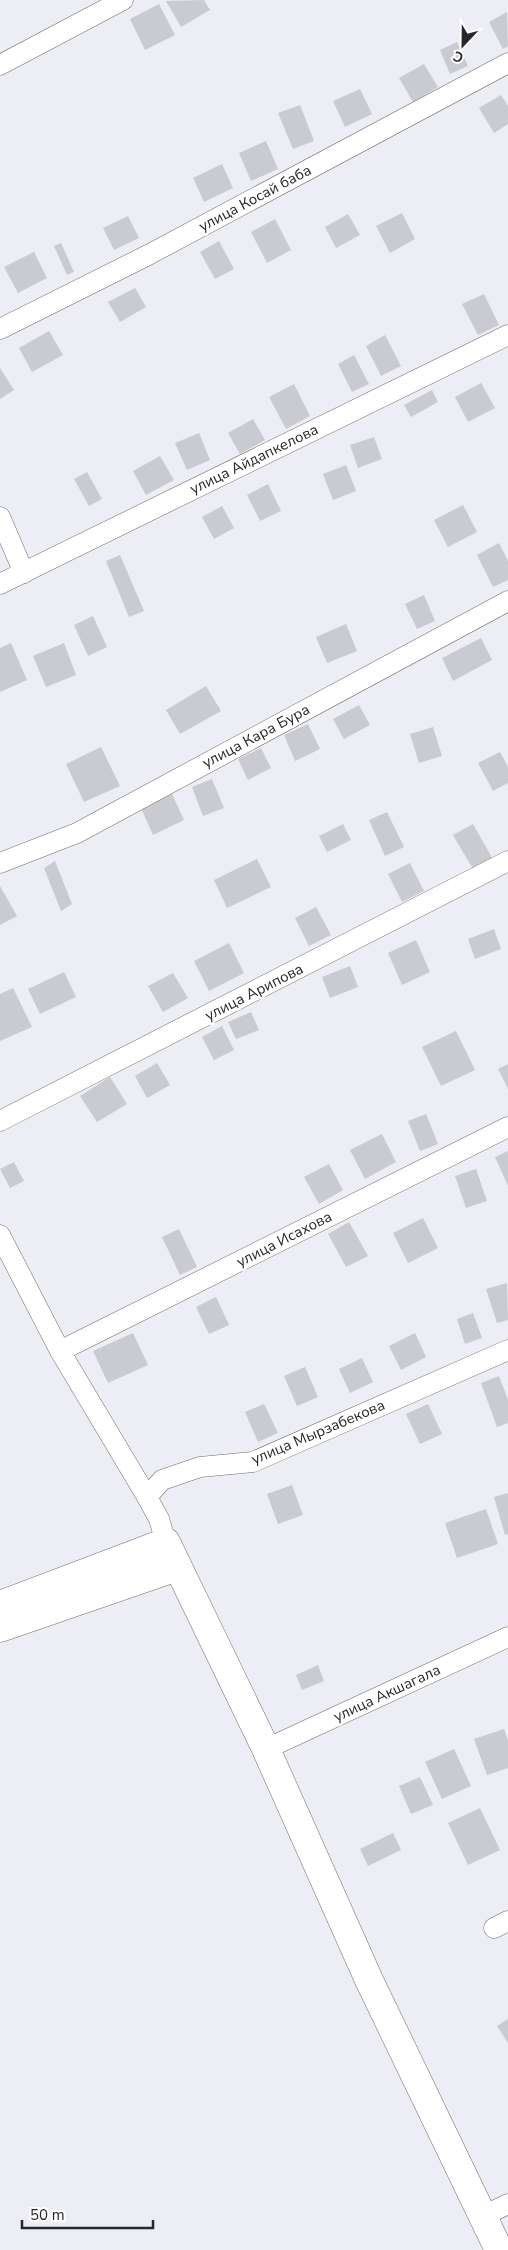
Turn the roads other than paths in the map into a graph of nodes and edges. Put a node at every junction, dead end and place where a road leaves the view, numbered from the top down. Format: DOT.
graph roads {
  1 [pos="123,0"];
  2 [pos="508,63"];
  3 [pos="0,65"];
  4 [pos="0,329"];
  5 [pos="508,334"];
  6 [pos="0,517"];
  7 [pos="24,573"];
  8 [pos="0,584"];
  9 [pos="508,601"];
  10 [pos="508,861"];
  11 [pos="0,863"];
  12 [pos="0,1121"];
  13 [pos="508,1127"];
  14 [pos="0,1235"];
  15 [pos="60,1350"];
  16 [pos="508,1350"];
  17 [pos="147,1497"];
  18 [pos="166,1542"];
  19 [pos="177,1567"];
  20 [pos="0,1605"];
  21 [pos="0,1628"];
  22 [pos="508,1636"];
  23 [pos="266,1749"];
  24 [pos="508,2204"];
  25 [pos="483,2216"];
  26 [pos="499,2250"];
  1 -- 3 [label="street"];
  2 -- 4 [label="street, улица Косай баба"];
  5 -- 7 [label="street, улица Айдапкелова"];
  6 -- 7 [label="street"];
  7 -- 8 [label="street, улица Айдапкелова"];
  9 -- 11 [label="street, улица Кара Бура"];
  10 -- 12 [label="street, улица Арипова"];
  13 -- 15 [label="street, улица Исахова"];
  14 -- 15 [label="street"];
  15 -- 17 [label="street"];
  16 -- 17 [label="street, улица Мырзабекова"];
  17 -- 18 [label="street"];
  18 -- 19 [label="main road"];
  18 -- 20 [label="main road"];
  19 -- 21 [label="main road"];
  19 -- 23 [label="main road"];
  22 -- 23 [label="street, улица Акшагала"];
  23 -- 25 [label="main road"];
  24 -- 25 [label="street"];
  25 -- 26 [label="main road"];
}
